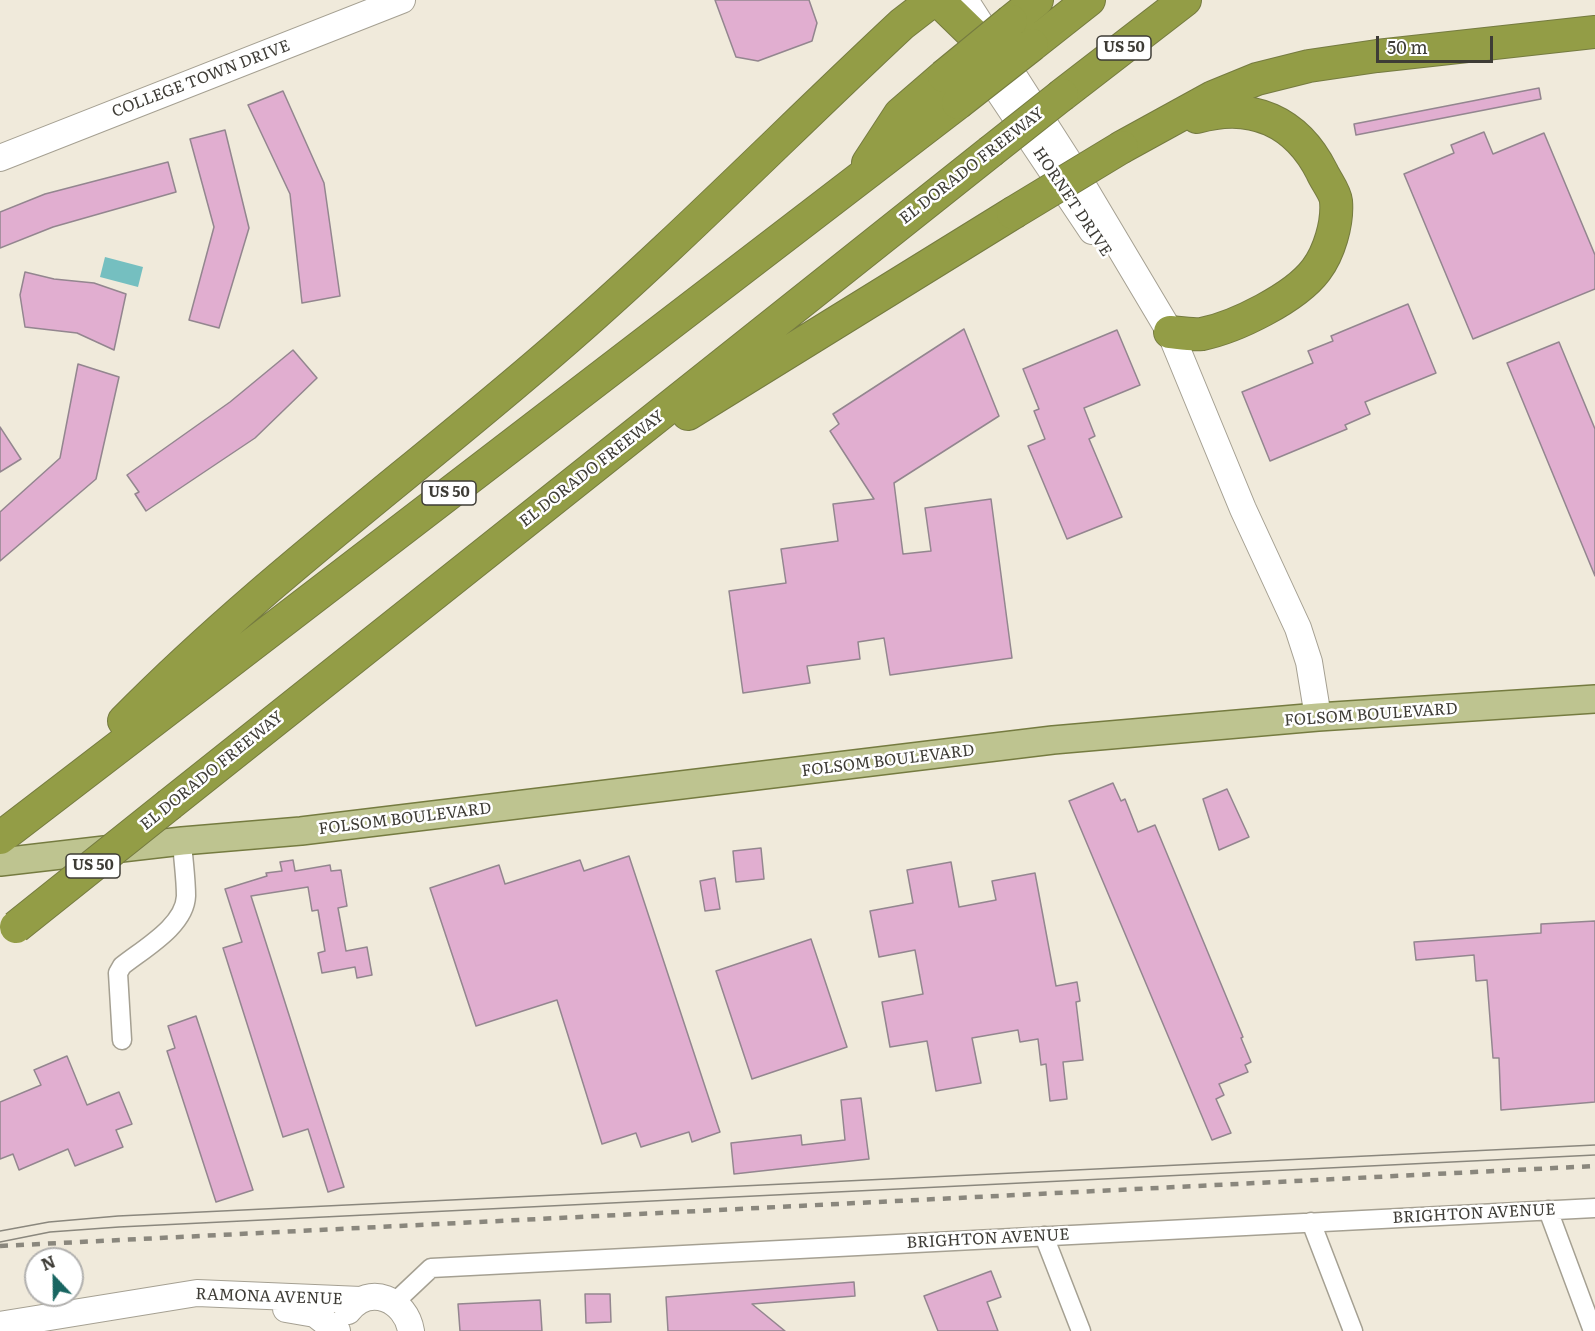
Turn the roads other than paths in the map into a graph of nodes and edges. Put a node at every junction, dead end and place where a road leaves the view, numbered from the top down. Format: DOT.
graph roads {
  1 [pos="402,0"];
  2 [pos="898,0"];
  3 [pos="936,0"];
  4 [pos="965,0"];
  5 [pos="1036,0"];
  6 [pos="1089,0"];
  7 [pos="1185,0"];
  8 [pos="1001,32"];
  9 [pos="1595,32"];
  10 [pos="843,80"];
  11 [pos="951,89"];
  12 [pos="1134,140"];
  13 [pos="0,158"];
  14 [pos="1170,333"];
  15 [pos="1186,374"];
  16 [pos="565,490"];
  17 [pos="1595,699"];
  18 [pos="1318,717"];
  19 [pos="44,803"];
  20 [pos="0,838"];
  21 [pos="182,841"];
  22 [pos="0,862"];
  23 [pos="8,933"];
  24 [pos="122,1040"];
  25 [pos="1595,1208"];
  26 [pos="1548,1210"];
  27 [pos="1311,1222"];
  28 [pos="1044,1236"];
  29 [pos="361,1300"];
  30 [pos="395,1302"];
  31 [pos="0,1325"];
  32 [pos="33,1331"];
  33 [pos="339,1331"];
  34 [pos="411,1331"];
  35 [pos="1081,1331"];
  36 [pos="1353,1331"];
  37 [pos="1593,1331"];
  1 -- 13 [label="street, COLLEGE TOWN DRIVE"];
  2 -- 10 [label="highway"];
  3 -- 8 [label="highway"];
  3 -- 10 [label="highway"];
  3 -- 15 [label="street, HORNET DRIVE"];
  4 -- 8 [label="street, HORNET DRIVE"];
  5 -- 8 [label="highway"];
  6 -- 11 [label="highway, US 50, bridge"];
  7 -- 16 [label="highway, EL DORADO FREEWAY / US 50, bridge"];
  8 -- 11 [label="highway, bridge"];
  8 -- 14 [label="street, HORNET DRIVE"];
  9 -- 12 [label="highway"];
  10 -- 19 [label="highway"];
  11 -- 19 [label="highway, US 50"];
  12 -- 14 [label="highway"];
  12 -- 16 [label="highway, bridge"];
  14 -- 15 [label="street, HORNET DRIVE"];
  15 -- 18 [label="street, HORNET DRIVE"];
  16 -- 23 [label="highway, EL DORADO FREEWAY / US 50, bridge"];
  17 -- 18 [label="main road, FOLSOM BOULEVARD"];
  18 -- 21 [label="main road, FOLSOM BOULEVARD"];
  19 -- 20 [label="highway, US 50"];
  21 -- 22 [label="main road, FOLSOM BOULEVARD"];
  21 -- 24 [label="street"];
  25 -- 26 [label="street, BRIGHTON AVENUE"];
  26 -- 27 [label="street, BRIGHTON AVENUE"];
  26 -- 37 [label="street"];
  27 -- 28 [label="street, BRIGHTON AVENUE"];
  27 -- 36 [label="street"];
  28 -- 30 [label="street, BRIGHTON AVENUE"];
  28 -- 35 [label="street"];
  29 -- 30 [label="street, RAMONA AVENUE"];
  29 -- 31 [label="street, RAMONA AVENUE"];
  29 -- 33 [label="street, RAMONA AVENUE"];
  30 -- 34 [label="street"];
  32 -- 33 [label="street, RAMONA AVENUE"];
}
